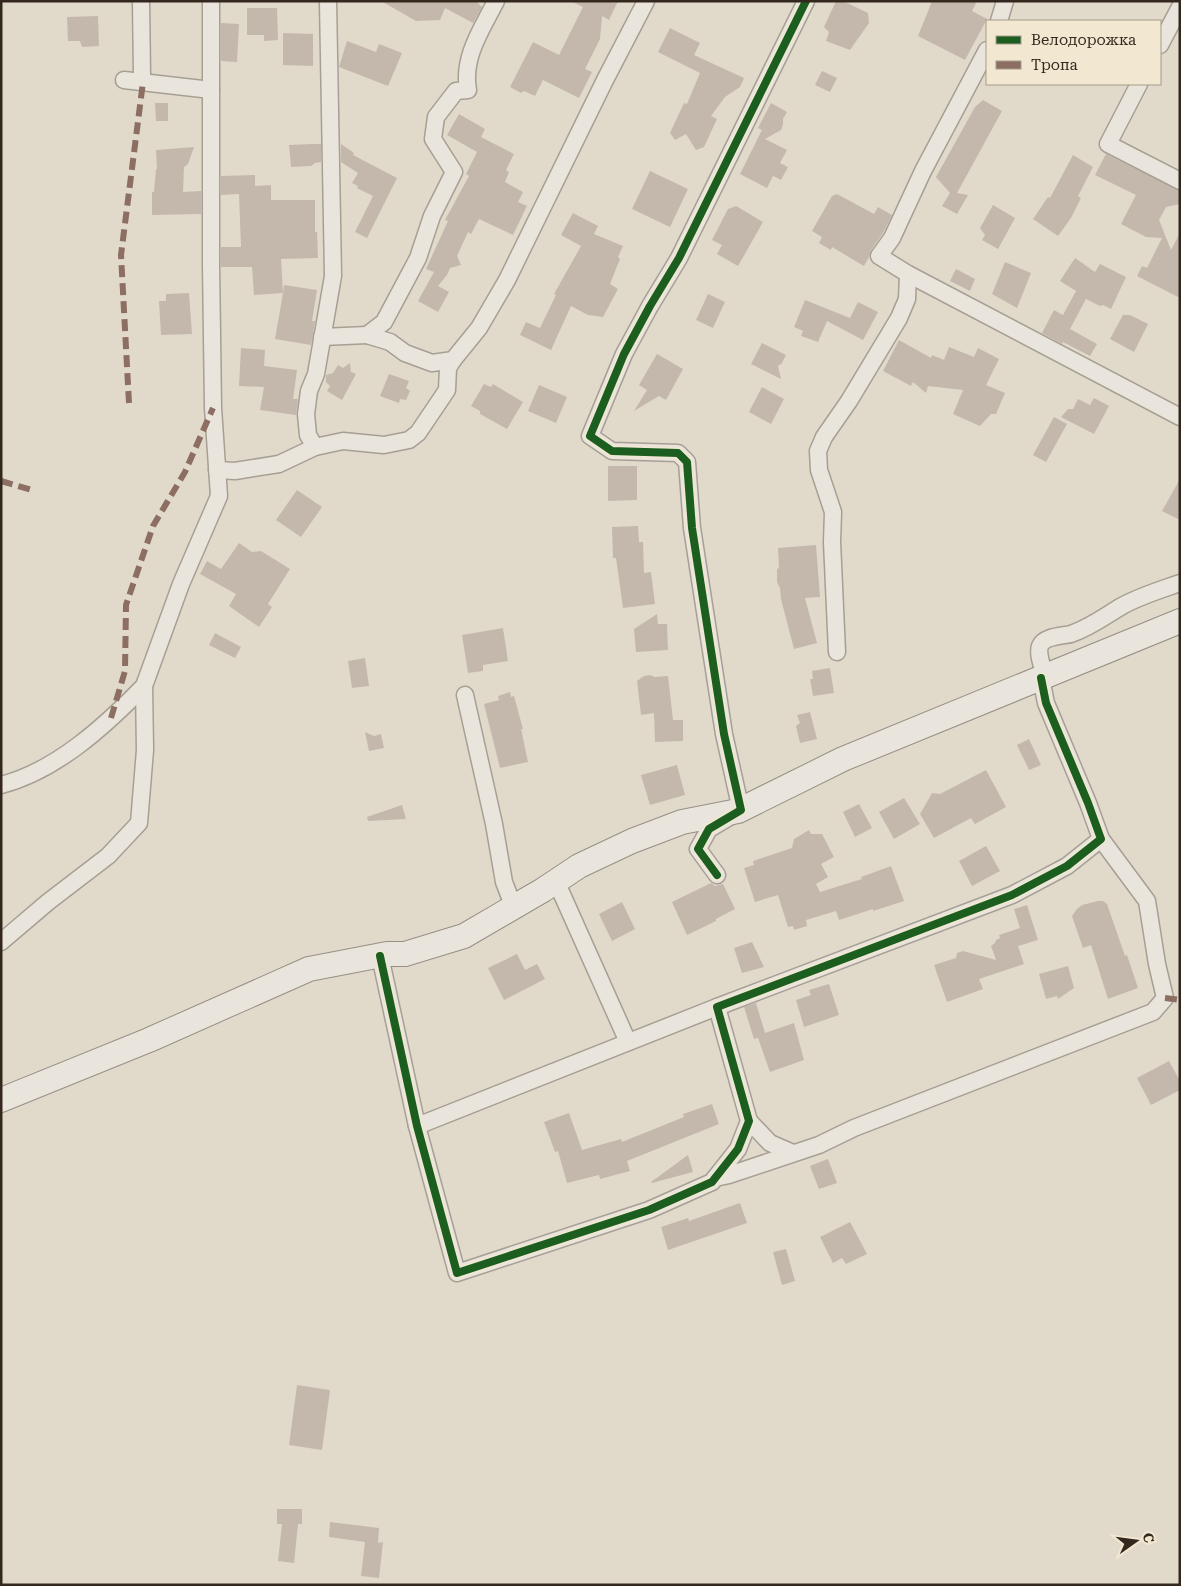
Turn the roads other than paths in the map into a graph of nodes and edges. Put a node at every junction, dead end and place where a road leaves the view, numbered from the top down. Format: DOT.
graph roads {
  1 [pos="141,1"];
  2 [pos="211,1"];
  3 [pos="328,1"];
  4 [pos="496,1"];
  5 [pos="646,1"];
  6 [pos="806,1"];
  7 [pos="1005,1"];
  8 [pos="1180,7"];
  9 [pos="999,20"];
  10 [pos="1161,43"];
  11 [pos="986,52"];
  12 [pos="124,80"];
  13 [pos="144,82"];
  14 [pos="1138,85"];
  15 [pos="211,90"];
  16 [pos="1180,181"];
  17 [pos="908,274"];
  18 [pos="367,335"];
  19 [pos="322,337"];
  20 [pos="453,360"];
  21 [pos="1180,417"];
  22 [pos="315,447"];
  23 [pos="218,470"];
  24 [pos="1180,583"];
  25 [pos="1180,622"];
  26 [pos="837,652"];
  27 [pos="1043,677"];
  28 [pos="144,686"];
  29 [pos="465,695"];
  30 [pos="1,785"];
  31 [pos="740,810"];
  32 [pos="1101,839"];
  33 [pos="717,874"];
  34 [pos="556,881"];
  35 [pos="514,908"];
  36 [pos="1,942"];
  37 [pos="380,956"];
  38 [pos="717,1007"];
  39 [pos="628,1042"];
  40 [pos="1,1100"];
  41 [pos="749,1121"];
  42 [pos="417,1126"];
  43 [pos="793,1153"];
  44 [pos="715,1178"];
  1 -- 13 [label="street"];
  2 -- 15 [label="street"];
  3 -- 19 [label="street"];
  4 -- 18 [label="street"];
  5 -- 20 [label="street"];
  6 -- 31 [label="street"];
  7 -- 9 [label="street"];
  8 -- 10 [label="street"];
  11 -- 17 [label="street"];
  12 -- 13 [label="street"];
  13 -- 15 [label="street"];
  14 -- 16 [label="street"];
  15 -- 23 [label="street"];
  17 -- 21 [label="street"];
  17 -- 26 [label="street"];
  18 -- 19 [label="street"];
  18 -- 20 [label="street"];
  19 -- 22 [label="street"];
  20 -- 22 [label="street"];
  22 -- 23 [label="street"];
  23 -- 28 [label="street"];
  24 -- 27 [label="street"];
  25 -- 27 [label="main road"];
  27 -- 31 [label="main road"];
  27 -- 32 [label="street"];
  28 -- 30 [label="street"];
  28 -- 36 [label="street"];
  29 -- 35 [label="street"];
  31 -- 33 [label="street"];
  31 -- 34 [label="main road"];
  32 -- 38 [label="street"];
  32 -- 43 [label="street"];
  34 -- 35 [label="main road"];
  34 -- 39 [label="street"];
  35 -- 37 [label="main road"];
  37 -- 40 [label="main road"];
  37 -- 42 [label="street"];
  38 -- 39 [label="street"];
  38 -- 41 [label="street"];
  39 -- 42 [label="street"];
  41 -- 43 [label="street"];
  41 -- 44 [label="street"];
  42 -- 44 [label="street"];
  43 -- 44 [label="street"];
}
